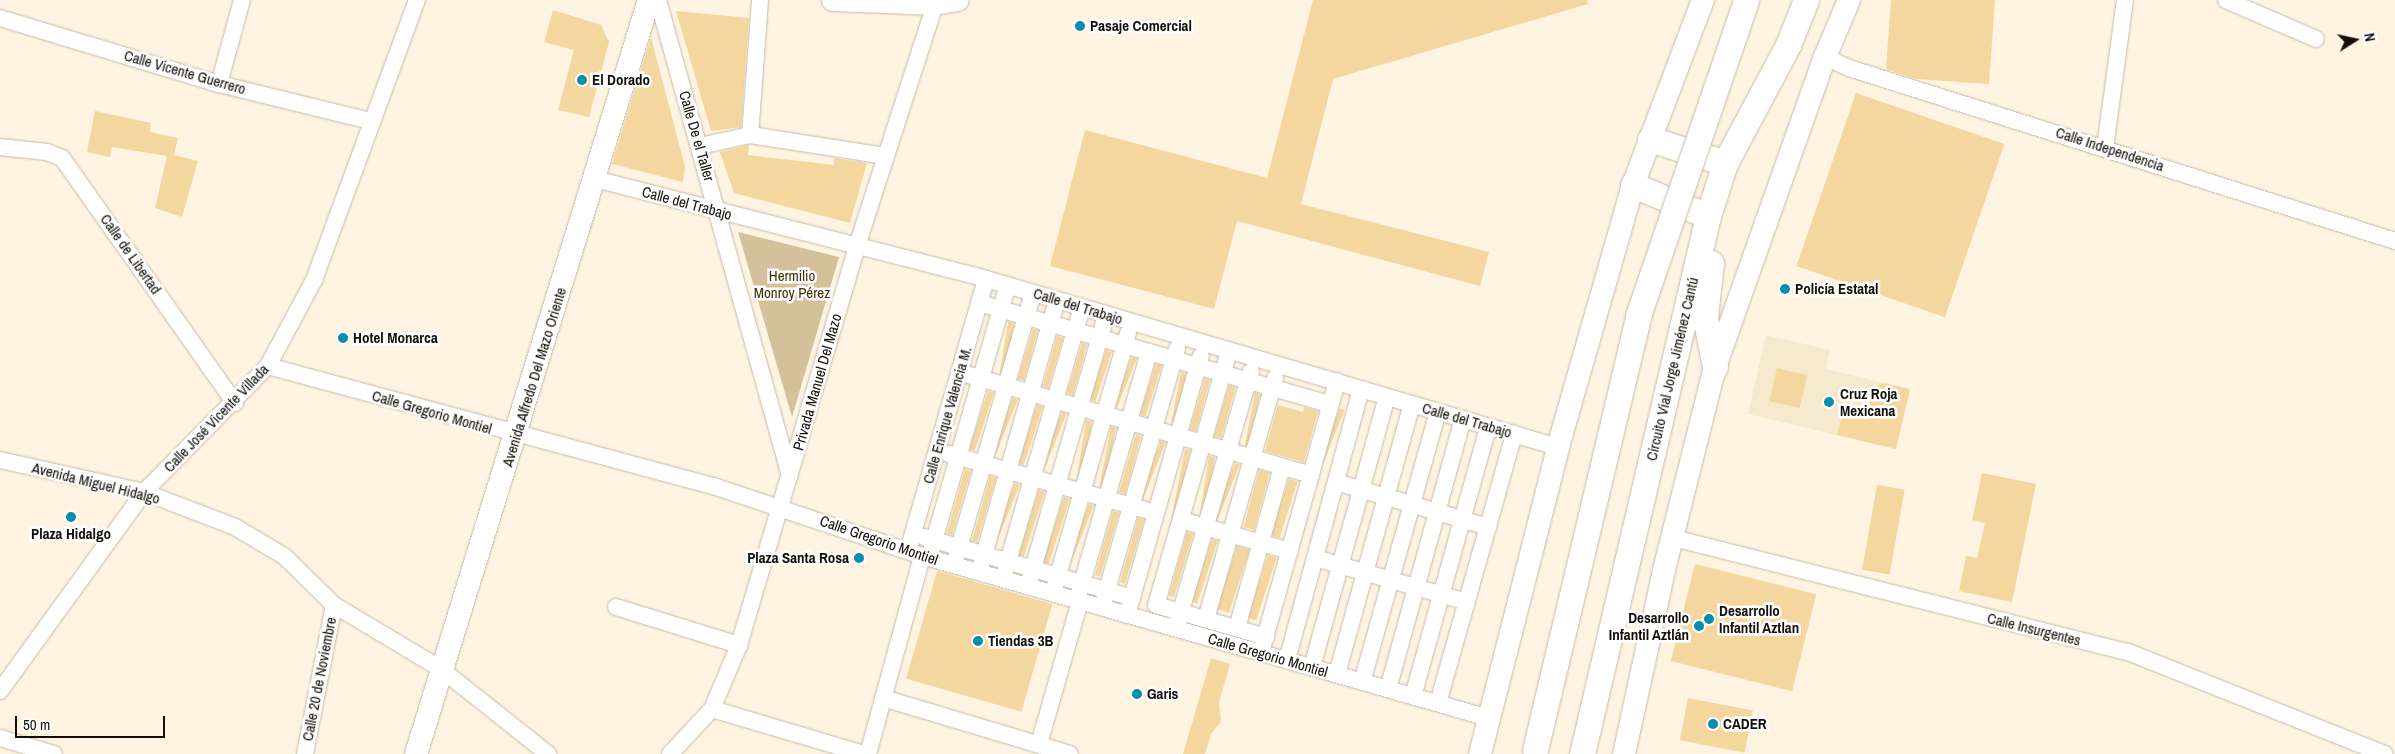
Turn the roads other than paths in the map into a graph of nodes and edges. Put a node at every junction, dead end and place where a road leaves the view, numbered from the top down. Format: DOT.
graph roads {
  1 [pos="242,0"];
  2 [pos="417,0"];
  3 [pos="648,0"];
  4 [pos="658,0"];
  5 [pos="760,0"];
  6 [pos="833,0"];
  7 [pos="958,0"];
  8 [pos="1703,0"];
  9 [pos="1746,0"];
  10 [pos="1806,0"];
  11 [pos="1850,0"];
  12 [pos="2124,0"];
  13 [pos="2226,0"];
  14 [pos="935,4"];
  15 [pos="0,18"];
  16 [pos="2316,39"];
  17 [pos="1825,57"];
  18 [pos="220,84"];
  19 [pos="371,121"];
  20 [pos="750,135"];
  21 [pos="1650,139"];
  22 [pos="700,146"];
  23 [pos="0,147"];
  24 [pos="2105,148"];
  25 [pos="886,156"];
  26 [pos="1725,163"];
  27 [pos="595,179"];
  28 [pos="1633,185"];
  29 [pos="719,212"];
  30 [pos="1708,216"];
  31 [pos="2395,241"];
  32 [pos="857,246"];
  33 [pos="986,279"];
  34 [pos="1008,285"];
  35 [pos="1033,293"];
  36 [pos="1057,300"];
  37 [pos="979,303"];
  38 [pos="1082,307"];
  39 [pos="1001,309"];
  40 [pos="1106,315"];
  41 [pos="1026,316"];
  42 [pos="1131,322"];
  43 [pos="1050,324"];
  44 [pos="1075,331"];
  45 [pos="1180,337"];
  46 [pos="1100,338"];
  47 [pos="1205,344"];
  48 [pos="1124,345"];
  49 [pos="1149,352"];
  50 [pos="1229,352"];
  51 [pos="1174,359"];
  52 [pos="1254,359"];
  53 [pos="268,366"];
  54 [pos="1198,366"];
  55 [pos="1279,366"];
  56 [pos="1715,367"];
  57 [pos="959,372"];
  58 [pos="1223,373"];
  59 [pos="981,379"];
  60 [pos="1248,380"];
  61 [pos="1337,381"];
  62 [pos="1006,386"];
  63 [pos="1362,389"];
  64 [pos="1030,393"];
  65 [pos="1387,396"];
  66 [pos="1055,400"];
  67 [pos="235,403"];
  68 [pos="1330,404"];
  69 [pos="1412,404"];
  70 [pos="1080,408"];
  71 [pos="1438,412"];
  72 [pos="1104,415"];
  73 [pos="1463,419"];
  74 [pos="1129,422"];
  75 [pos="1488,427"];
  76 [pos="1154,429"];
  77 [pos="1514,434"];
  78 [pos="516,435"];
  79 [pos="1178,436"];
  80 [pos="1203,443"];
  81 [pos="1558,447"];
  82 [pos="937,451"];
  83 [pos="1228,451"];
  84 [pos="958,457"];
  85 [pos="1252,458"];
  86 [pos="0,460"];
  87 [pos="983,464"];
  88 [pos="1282,467"];
  89 [pos="1008,471"];
  90 [pos="790,475"];
  91 [pos="1311,475"];
  92 [pos="1032,478"];
  93 [pos="1336,482"];
  94 [pos="1057,485"];
  95 [pos="1361,490"];
  96 [pos="144,492"];
  97 [pos="1082,492"];
  98 [pos="1386,497"];
  99 [pos="1106,499"];
  100 [pos="1412,505"];
  101 [pos="779,506"];
  102 [pos="1131,506"];
  103 [pos="1437,512"];
  104 [pos="1156,513"];
  105 [pos="1462,519"];
  106 [pos="1181,520"];
  107 [pos="1205,527"];
  108 [pos="1488,527"];
  109 [pos="913,534"];
  110 [pos="1230,534"];
  111 [pos="1673,538"];
  112 [pos="934,540"];
  113 [pos="1261,543"];
  114 [pos="959,548"];
  115 [pos="1290,551"];
  116 [pos="920,555"];
  117 [pos="984,555"];
  118 [pos="1315,558"];
  119 [pos="1008,562"];
  120 [pos="954,565"];
  121 [pos="1340,566"];
  122 [pos="1033,569"];
  123 [pos="979,572"];
  124 [pos="1365,573"];
  125 [pos="1058,576"];
  126 [pos="1003,579"];
  127 [pos="1391,580"];
  128 [pos="1082,584"];
  129 [pos="1028,586"];
  130 [pos="1416,587"];
  131 [pos="1107,591"];
  132 [pos="1052,593"];
  133 [pos="1441,595"];
  134 [pos="1132,598"];
  135 [pos="1079,601"];
  136 [pos="1466,602"];
  137 [pos="334,605"];
  138 [pos="616,607"];
  139 [pos="1102,608"];
  140 [pos="1181,612"];
  141 [pos="1126,615"];
  142 [pos="1206,619"];
  143 [pos="1237,628"];
  144 [pos="1176,629"];
  145 [pos="739,645"];
  146 [pos="1264,645"];
  147 [pos="1287,660"];
  148 [pos="1312,667"];
  149 [pos="441,669"];
  150 [pos="1337,674"];
  151 [pos="1362,682"];
  152 [pos="1388,689"];
  153 [pos="0,691"];
  154 [pos="1413,696"];
  155 [pos="883,698"];
  156 [pos="1438,703"];
  157 [pos="712,709"];
  158 [pos="1489,718"];
  159 [pos="0,738"];
  160 [pos="1039,744"];
  161 [pos="1534,752"];
  162 [pos="54,754"];
  163 [pos="305,754"];
  164 [pos="416,754"];
  165 [pos="548,754"];
  166 [pos="670,754"];
  167 [pos="864,754"];
  168 [pos="868,754"];
  169 [pos="1070,754"];
  170 [pos="1480,754"];
  171 [pos="1582,754"];
  172 [pos="1624,754"];
  173 [pos="2384,754"];
  1 -- 18 [label="street"];
  2 -- 19 [label="street, Calle José Vicente Villada"];
  3 -- 27 [label="street, Avenida Alfredo Del Mazo Oriente"];
  4 -- 22 [label="street, Calle De el Taller"];
  5 -- 20 [label="street"];
  6 -- 14 [label="street"];
  7 -- 14 [label="street"];
  8 -- 21 [label="street"];
  9 -- 161 [label="main road, bridge"];
  10 -- 26 [label="main road, Circuito Vial Jorge Jiménez Cantú"];
  11 -- 17 [label="street"];
  12 -- 24 [label="street"];
  13 -- 16 [label="street"];
  14 -- 25 [label="street, Privada Manuel Del Mazo"];
  15 -- 18 [label="street, Calle Vicente Guerrero"];
  17 -- 24 [label="street, Calle Independencia"];
  17 -- 56 [label="street"];
  18 -- 19 [label="street, Calle Vicente Guerrero"];
  19 -- 53 [label="street, Calle José Vicente Villada"];
  20 -- 22 [label="street"];
  20 -- 25 [label="street"];
  21 -- 26 [label="main road"];
  21 -- 28 [label="street"];
  22 -- 29 [label="street, Calle De el Taller"];
  23 -- 67 [label="street, Calle de Libertad"];
  24 -- 31 [label="street, Calle Independencia"];
  25 -- 32 [label="street, Privada Manuel Del Mazo"];
  26 -- 30 [label="main road, Circuito Vial Jorge Jiménez Cantú"];
  27 -- 29 [label="street, Calle del Trabajo"];
  27 -- 78 [label="street, Avenida Alfredo Del Mazo Oriente"];
  28 -- 30 [label="main road"];
  28 -- 81 [label="street"];
  29 -- 32 [label="street, Calle del Trabajo"];
  29 -- 90 [label="street, Calle De el Taller"];
  30 -- 56 [label="main road"];
  30 -- 171 [label="main road, Circuito Vial Jorge Jiménez Cantú"];
  32 -- 33 [label="street, Calle del Trabajo"];
  32 -- 90 [label="street, Privada Manuel Del Mazo"];
  33 -- 34 [label="street, Calle del Trabajo"];
  33 -- 37 [label="street, Calle Enrique Valencia M."];
  34 -- 35 [label="street, Calle del Trabajo"];
  34 -- 39 [label="street"];
  35 -- 36 [label="street, Calle del Trabajo"];
  35 -- 41 [label="street"];
  36 -- 38 [label="street, Calle del Trabajo"];
  36 -- 43 [label="street"];
  37 -- 39 [label="street"];
  37 -- 57 [label="street, Calle Enrique Valencia M."];
  38 -- 40 [label="street, Calle del Trabajo"];
  38 -- 44 [label="street"];
  39 -- 41 [label="street"];
  39 -- 59 [label="street"];
  40 -- 42 [label="street, Calle del Trabajo"];
  40 -- 46 [label="street"];
  41 -- 43 [label="street"];
  41 -- 62 [label="street"];
  42 -- 45 [label="street, Calle del Trabajo"];
  42 -- 48 [label="street"];
  43 -- 44 [label="street"];
  43 -- 64 [label="street"];
  44 -- 46 [label="street"];
  44 -- 66 [label="street"];
  45 -- 47 [label="street, Calle del Trabajo"];
  45 -- 51 [label="street"];
  46 -- 48 [label="street"];
  46 -- 70 [label="street"];
  47 -- 50 [label="street, Calle del Trabajo"];
  47 -- 54 [label="street"];
  48 -- 49 [label="street"];
  48 -- 72 [label="street"];
  49 -- 51 [label="street"];
  49 -- 74 [label="street"];
  50 -- 52 [label="street, Calle del Trabajo"];
  50 -- 58 [label="street"];
  51 -- 54 [label="street"];
  51 -- 76 [label="street"];
  52 -- 55 [label="street, Calle del Trabajo"];
  52 -- 60 [label="street"];
  53 -- 67 [label="street, Calle José Vicente Villada"];
  53 -- 78 [label="street, Calle Gregorio Montiel"];
  54 -- 58 [label="street"];
  54 -- 79 [label="street"];
  55 -- 61 [label="street, Calle del Trabajo"];
  55 -- 85 [label="street"];
  56 -- 111 [label="street"];
  57 -- 59 [label="street"];
  57 -- 82 [label="street, Calle Enrique Valencia M."];
  58 -- 60 [label="street"];
  58 -- 80 [label="street"];
  59 -- 62 [label="street"];
  59 -- 84 [label="street"];
  60 -- 68 [label="street"];
  60 -- 83 [label="street"];
  61 -- 63 [label="street, Calle del Trabajo"];
  61 -- 68 [label="street"];
  62 -- 64 [label="street"];
  62 -- 87 [label="street"];
  63 -- 65 [label="street, Calle del Trabajo"];
  63 -- 93 [label="street"];
  64 -- 66 [label="street"];
  64 -- 89 [label="street"];
  65 -- 69 [label="street, Calle del Trabajo"];
  65 -- 95 [label="street"];
  66 -- 70 [label="street"];
  66 -- 92 [label="street"];
  67 -- 96 [label="street, Calle José Vicente Villada"];
  68 -- 91 [label="street"];
  69 -- 71 [label="street, Calle del Trabajo"];
  69 -- 98 [label="street"];
  70 -- 72 [label="street"];
  70 -- 94 [label="street"];
  71 -- 73 [label="street, Calle del Trabajo"];
  71 -- 100 [label="street"];
  72 -- 74 [label="street"];
  72 -- 97 [label="street"];
  73 -- 75 [label="street, Calle del Trabajo"];
  73 -- 103 [label="street"];
  74 -- 76 [label="street"];
  74 -- 99 [label="street"];
  75 -- 77 [label="street, Calle del Trabajo"];
  75 -- 105 [label="street"];
  76 -- 79 [label="street"];
  76 -- 102 [label="street"];
  77 -- 81 [label="street, Calle del Trabajo"];
  77 -- 108 [label="street"];
  78 -- 101 [label="street, Calle Gregorio Montiel"];
  78 -- 149 [label="street, Avenida Alfredo Del Mazo Oriente"];
  79 -- 80 [label="street"];
  79 -- 104 [label="street"];
  80 -- 83 [label="street"];
  80 -- 106 [label="street"];
  81 -- 158 [label="street"];
  82 -- 84 [label="street"];
  82 -- 109 [label="street, Calle Enrique Valencia M."];
  83 -- 85 [label="street"];
  83 -- 107 [label="street"];
  84 -- 87 [label="street"];
  84 -- 112 [label="street"];
  85 -- 88 [label="street"];
  85 -- 110 [label="street"];
  86 -- 96 [label="street, Avenida Miguel Hidalgo"];
  87 -- 89 [label="street"];
  87 -- 114 [label="street"];
  88 -- 91 [label="street"];
  88 -- 113 [label="street"];
  89 -- 92 [label="street"];
  89 -- 117 [label="street"];
  90 -- 101 [label="street, Privada Manuel Del Mazo"];
  91 -- 115 [label="street"];
  92 -- 94 [label="street"];
  92 -- 119 [label="street"];
  93 -- 95 [label="street"];
  93 -- 118 [label="street"];
  94 -- 97 [label="street"];
  94 -- 122 [label="street"];
  95 -- 98 [label="street"];
  95 -- 121 [label="street"];
  96 -- 137 [label="street, Avenida Miguel Hidalgo"];
  96 -- 153 [label="street, Calle José Vicente Villada"];
  97 -- 99 [label="street"];
  97 -- 125 [label="street"];
  98 -- 100 [label="street"];
  98 -- 124 [label="street"];
  99 -- 102 [label="street"];
  99 -- 128 [label="street"];
  100 -- 103 [label="street"];
  100 -- 127 [label="street"];
  101 -- 116 [label="street, Calle Gregorio Montiel"];
  101 -- 145 [label="street, Privada Manuel Del Mazo"];
  102 -- 104 [label="street"];
  102 -- 131 [label="street"];
  103 -- 105 [label="street"];
  103 -- 130 [label="street"];
  104 -- 134 [label="street"];
  105 -- 108 [label="street"];
  105 -- 133 [label="street"];
  106 -- 107 [label="street"];
  106 -- 140 [label="street"];
  107 -- 110 [label="street"];
  107 -- 140 [label="street"];
  108 -- 136 [label="street"];
  109 -- 112 [label="street"];
  109 -- 116 [label="street, Calle Enrique Valencia M."];
  110 -- 113 [label="street"];
  110 -- 142 [label="street"];
  111 -- 172 [label="street"];
  111 -- 173 [label="street, Calle Insurgentes"];
  112 -- 114 [label="street"];
  112 -- 116 [label="street"];
  113 -- 115 [label="street"];
  113 -- 143 [label="street"];
  114 -- 117 [label="street"];
  114 -- 120 [label="street"];
  115 -- 146 [label="street"];
  116 -- 120 [label="street, Calle Gregorio Montiel"];
  116 -- 155 [label="street, Calle Enrique Valencia M."];
  117 -- 119 [label="street"];
  117 -- 123 [label="street"];
  118 -- 121 [label="street"];
  118 -- 147 [label="street"];
  119 -- 122 [label="street"];
  119 -- 126 [label="street"];
  120 -- 123 [label="street, Calle Gregorio Montiel"];
  121 -- 124 [label="street"];
  121 -- 148 [label="street"];
  122 -- 125 [label="street"];
  122 -- 129 [label="street"];
  123 -- 126 [label="street, Calle Gregorio Montiel"];
  124 -- 127 [label="street"];
  124 -- 150 [label="street"];
  125 -- 128 [label="street"];
  125 -- 132 [label="street"];
  126 -- 129 [label="street, Calle Gregorio Montiel"];
  127 -- 130 [label="street"];
  127 -- 151 [label="street"];
  128 -- 131 [label="street"];
  128 -- 135 [label="street"];
  129 -- 132 [label="street, Calle Gregorio Montiel"];
  130 -- 133 [label="street"];
  130 -- 152 [label="street"];
  131 -- 134 [label="street"];
  131 -- 139 [label="street"];
  132 -- 135 [label="street, Calle Gregorio Montiel"];
  133 -- 136 [label="street"];
  133 -- 154 [label="street"];
  134 -- 141 [label="street"];
  135 -- 139 [label="street, Calle Gregorio Montiel"];
  135 -- 160 [label="street"];
  136 -- 156 [label="street"];
  137 -- 149 [label="street, Avenida Miguel Hidalgo"];
  137 -- 163 [label="street, Calle 20 de Noviembre"];
  138 -- 145 [label="street"];
  139 -- 141 [label="street, Calle Gregorio Montiel"];
  140 -- 142 [label="street"];
  140 -- 144 [label="street"];
  141 -- 144 [label="street, Calle Gregorio Montiel"];
  142 -- 143 [label="street"];
  143 -- 146 [label="street"];
  144 -- 146 [label="street, Calle Gregorio Montiel"];
  145 -- 157 [label="street, Privada Manuel Del Mazo"];
  146 -- 147 [label="street, Calle Gregorio Montiel"];
  147 -- 148 [label="street, Calle Gregorio Montiel"];
  148 -- 150 [label="street, Calle Gregorio Montiel"];
  149 -- 164 [label="street, Avenida Alfredo Del Mazo Oriente"];
  149 -- 165 [label="street, Avenida Miguel Hidalgo"];
  150 -- 151 [label="street, Calle Gregorio Montiel"];
  151 -- 152 [label="street, Calle Gregorio Montiel"];
  152 -- 154 [label="street, Calle Gregorio Montiel"];
  154 -- 156 [label="street, Calle Gregorio Montiel"];
  155 -- 160 [label="street"];
  155 -- 168 [label="street, Calle Enrique Valencia M."];
  156 -- 158 [label="street, Calle Gregorio Montiel"];
  157 -- 166 [label="street, Privada Manuel Del Mazo"];
  157 -- 167 [label="street"];
  158 -- 170 [label="street"];
  159 -- 162 [label="street"];
  160 -- 169 [label="street"];
}
